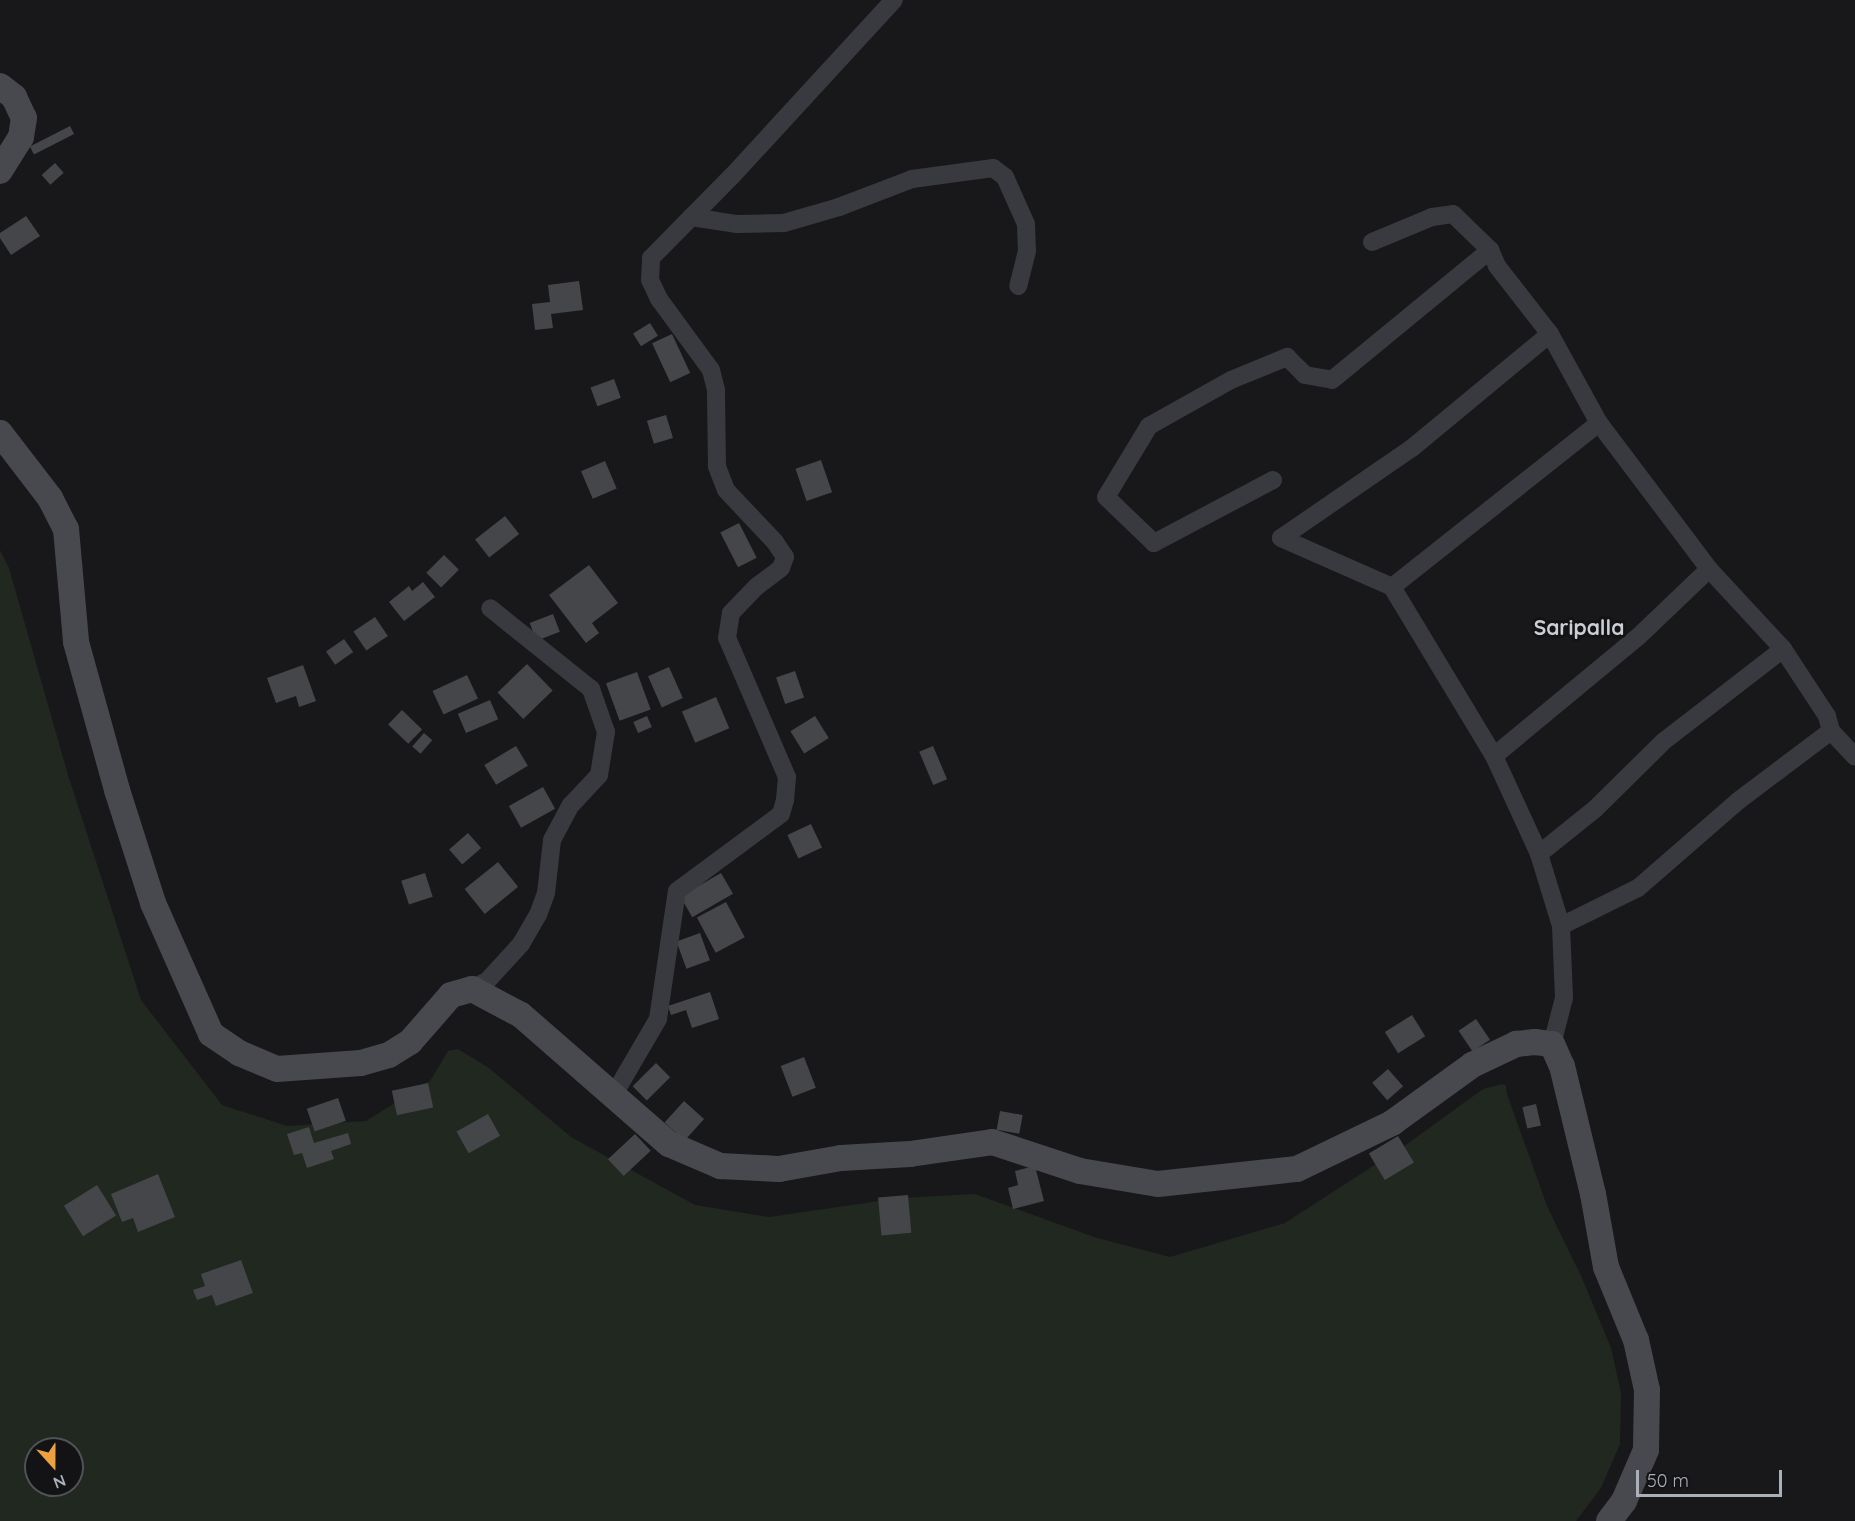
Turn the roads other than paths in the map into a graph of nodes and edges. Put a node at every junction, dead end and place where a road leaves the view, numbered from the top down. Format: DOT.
graph roads {
  1 [pos="894,0"];
  2 [pos="0,86"];
  3 [pos="0,171"];
  4 [pos="690,217"];
  5 [pos="1372,242"];
  6 [pos="1491,250"];
  7 [pos="1018,286"];
  8 [pos="1550,334"];
  9 [pos="1599,423"];
  10 [pos="0,433"];
  11 [pos="1273,480"];
  12 [pos="1709,569"];
  13 [pos="1392,587"];
  14 [pos="490,608"];
  15 [pos="1783,649"];
  16 [pos="1831,731"];
  17 [pos="1494,756"];
  18 [pos="1855,757"];
  19 [pos="1539,854"];
  20 [pos="1561,926"];
  21 [pos="472,989"];
  22 [pos="1552,1044"];
  23 [pos="613,1096"];
  24 [pos="1609,1521"];
  1 -- 4 [label="street"];
  2 -- 3 [label="street"];
  4 -- 7 [label="street"];
  4 -- 23 [label="street"];
  5 -- 6 [label="street"];
  6 -- 8 [label="street"];
  6 -- 11 [label="street"];
  8 -- 9 [label="street"];
  8 -- 13 [label="street"];
  9 -- 12 [label="street"];
  9 -- 13 [label="street"];
  10 -- 21 [label="street"];
  12 -- 15 [label="street"];
  12 -- 17 [label="street"];
  13 -- 17 [label="street"];
  14 -- 21 [label="street"];
  15 -- 16 [label="street"];
  15 -- 19 [label="street"];
  16 -- 18 [label="street"];
  16 -- 20 [label="street"];
  17 -- 19 [label="street"];
  19 -- 20 [label="street"];
  20 -- 22 [label="street"];
  21 -- 23 [label="street"];
  22 -- 23 [label="street"];
  22 -- 24 [label="street"];
}
